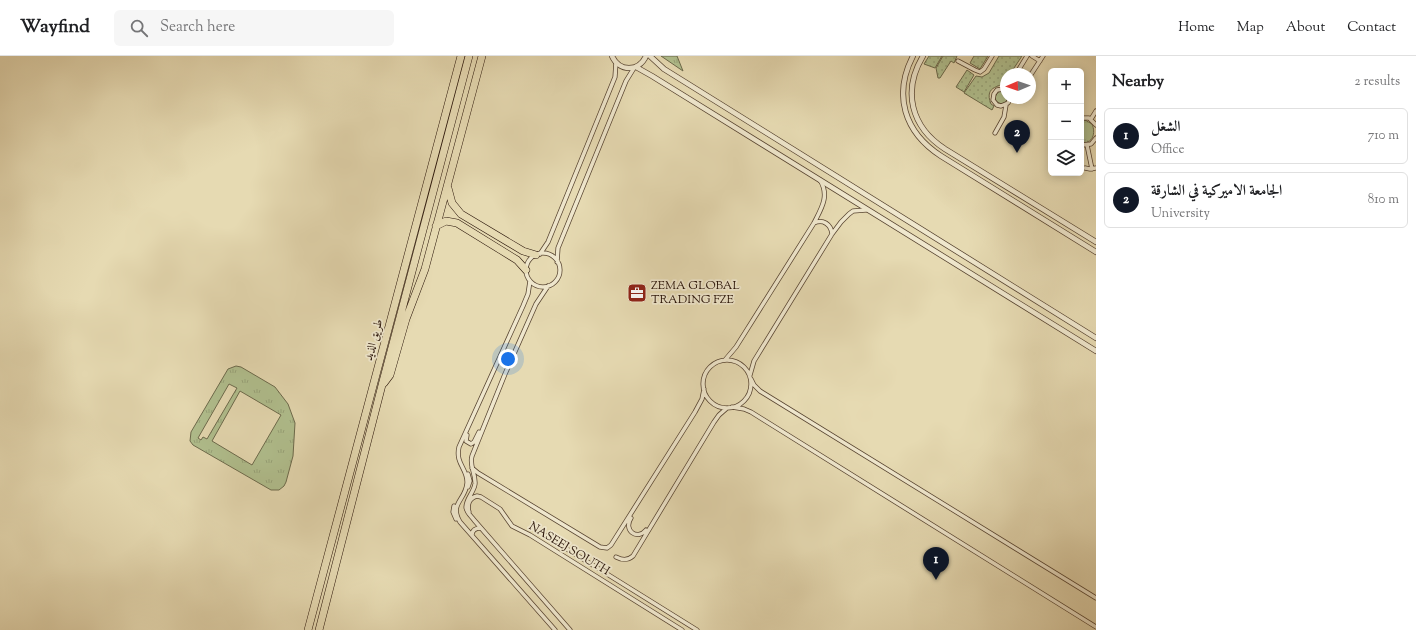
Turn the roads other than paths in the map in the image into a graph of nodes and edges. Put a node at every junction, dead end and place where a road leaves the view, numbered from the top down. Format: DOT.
graph roads {
  1 [pos="461,56"];
  2 [pos="469,56"];
  3 [pos="482,56"];
  4 [pos="612,56"];
  5 [pos="646,56"];
  6 [pos="650,56"];
  7 [pos="913,56"];
  8 [pos="923,56"];
  9 [pos="992,56"];
  10 [pos="1027,56"];
  11 [pos="1032,56"];
  12 [pos="1043,56"];
  13 [pos="958,61"];
  14 [pos="1040,61"];
  15 [pos="616,62"];
  16 [pos="635,68"];
  17 [pos="1020,68"];
  18 [pos="1035,68"];
  19 [pos="1000,89"];
  20 [pos="1006,105"];
  21 [pos="1096,111"];
  22 [pos="1084,118"];
  23 [pos="1091,119"];
  24 [pos="1096,125"];
  25 [pos="995,133"];
  26 [pos="1096,138"];
  27 [pos="1087,145"];
  28 [pos="1085,168"];
  29 [pos="1094,168"];
  30 [pos="819,180"];
  31 [pos="448,185"];
  32 [pos="869,210"];
  33 [pos="814,223"];
  34 [pos="436,226"];
  35 [pos="832,234"];
  36 [pos="1096,242"];
  37 [pos="1096,252"];
  38 [pos="538,254"];
  39 [pos="557,262"];
  40 [pos="526,270"];
  41 [pos="530,281"];
  42 [pos="548,286"];
  43 [pos="1096,338"];
  44 [pos="1096,351"];
  45 [pos="725,360"];
  46 [pos="750,377"];
  47 [pos="382,385"];
  48 [pos="704,389"];
  49 [pos="732,407"];
  50 [pos="727,408"];
  51 [pos="470,422"];
  52 [pos="482,429"];
  53 [pos="472,468"];
  54 [pos="634,508"];
  55 [pos="474,520"];
  56 [pos="654,522"];
  57 [pos="481,528"];
  58 [pos="472,535"];
  59 [pos="546,536"];
  60 [pos="616,557"];
  61 [pos="1096,598"];
  62 [pos="1096,627"];
  63 [pos="308,630"];
  64 [pos="319,630"];
  65 [pos="555,630"];
  66 [pos="570,630"];
  67 [pos="682,630"];
  68 [pos="697,630"];
  1 -- 63 [label="highway, طريق الذيد"];
  2 -- 47 [label="highway, طريق الذيد"];
  3 -- 31 [label="highway"];
  4 -- 15 [label="street"];
  5 -- 16 [label="street"];
  6 -- 43 [label="street"];
  7 -- 37 [label="street"];
  8 -- 36 [label="street"];
  9 -- 13 [label="street"];
  10 -- 17 [label="street"];
  11 -- 14 [label="street"];
  12 -- 14 [label="street"];
  14 -- 18 [label="street"];
  15 -- 16 [label="street"];
  15 -- 38 [label="street"];
  16 -- 30 [label="street"];
  16 -- 39 [label="street"];
  19 -- 20 [label="street"];
  20 -- 25 [label="street"];
  21 -- 23 [label="street"];
  22 -- 23 [label="street"];
  23 -- 24 [label="street"];
  26 -- 27 [label="street"];
  27 -- 29 [label="street"];
  28 -- 29 [label="street"];
  30 -- 32 [label="street"];
  30 -- 33 [label="street"];
  31 -- 34 [label="highway"];
  31 -- 38 [label="highway"];
  32 -- 35 [label="street"];
  32 -- 44 [label="street"];
  33 -- 35 [label="street"];
  33 -- 45 [label="street"];
  34 -- 40 [label="highway"];
  34 -- 47 [label="highway"];
  35 -- 46 [label="street"];
  38 -- 39 [label="street"];
  38 -- 40 [label="street"];
  39 -- 42 [label="street"];
  40 -- 41 [label="street"];
  41 -- 42 [label="street"];
  41 -- 51 [label="street"];
  42 -- 52 [label="street"];
  45 -- 46 [label="street"];
  45 -- 48 [label="street"];
  46 -- 49 [label="street"];
  46 -- 61 [label="street"];
  47 -- 64 [label="highway, طريق الذيد"];
  48 -- 50 [label="street"];
  48 -- 54 [label="street"];
  49 -- 50 [label="street"];
  49 -- 62 [label="street"];
  50 -- 56 [label="street"];
  51 -- 52 [label="street"];
  51 -- 58 [label="street"];
  52 -- 53 [label="street"];
  53 -- 54 [label="street"];
  53 -- 55 [label="street"];
  54 -- 56 [label="street"];
  55 -- 57 [label="street"];
  55 -- 67 [label="street, NASEEJ SOUTH"];
  56 -- 60 [label="street"];
  57 -- 58 [label="street"];
  57 -- 66 [label="street"];
  58 -- 65 [label="street"];
  59 -- 68 [label="street"];
}
